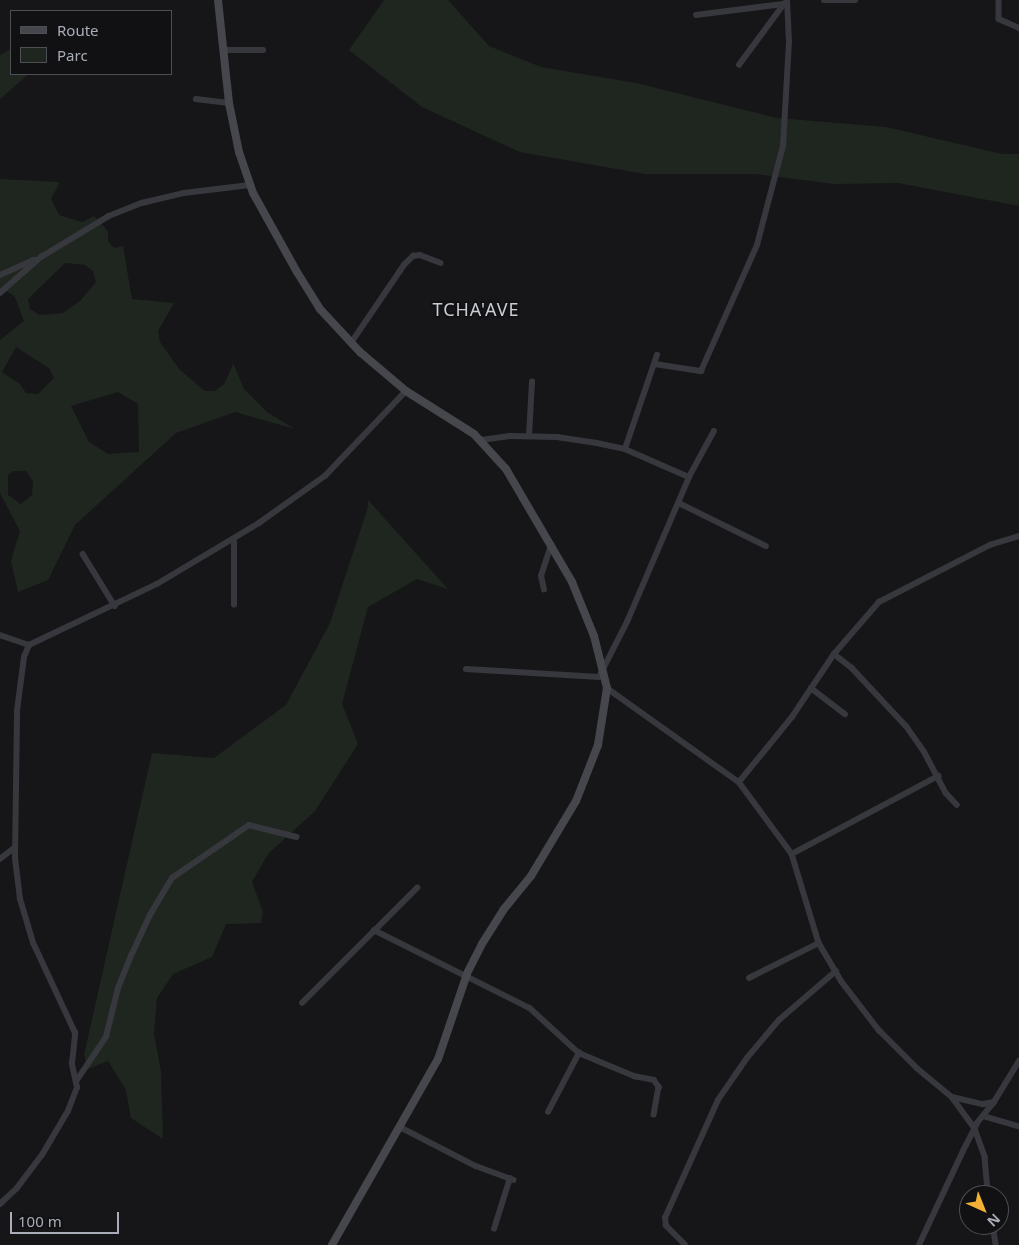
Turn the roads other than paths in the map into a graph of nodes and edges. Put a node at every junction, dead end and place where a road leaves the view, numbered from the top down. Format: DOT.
graph roads {
  1 [pos="218,0"];
  2 [pos="824,0"];
  3 [pos="855,0"];
  4 [pos="999,0"];
  5 [pos="786,1"];
  6 [pos="696,15"];
  7 [pos="1019,28"];
  8 [pos="224,50"];
  9 [pos="263,50"];
  10 [pos="739,65"];
  11 [pos="196,99"];
  12 [pos="229,103"];
  13 [pos="250,185"];
  14 [pos="41,257"];
  15 [pos="441,263"];
  16 [pos="0,275"];
  17 [pos="0,293"];
  18 [pos="351,343"];
  19 [pos="657,355"];
  20 [pos="654,364"];
  21 [pos="532,382"];
  22 [pos="406,391"];
  23 [pos="714,430"];
  24 [pos="528,436"];
  25 [pos="481,440"];
  26 [pos="625,450"];
  27 [pos="689,477"];
  28 [pos="679,503"];
  29 [pos="1019,536"];
  30 [pos="234,539"];
  31 [pos="551,545"];
  32 [pos="766,546"];
  33 [pos="84,554"];
  34 [pos="544,590"];
  35 [pos="234,605"];
  36 [pos="115,606"];
  37 [pos="0,634"];
  38 [pos="29,645"];
  39 [pos="834,654"];
  40 [pos="466,669"];
  41 [pos="604,673"];
  42 [pos="607,688"];
  43 [pos="811,688"];
  44 [pos="845,714"];
  45 [pos="938,776"];
  46 [pos="739,782"];
  47 [pos="958,805"];
  48 [pos="297,837"];
  49 [pos="14,848"];
  50 [pos="792,854"];
  51 [pos="0,859"];
  52 [pos="417,888"];
  53 [pos="374,930"];
  54 [pos="819,943"];
  55 [pos="836,971"];
  56 [pos="467,974"];
  57 [pos="749,978"];
  58 [pos="302,1004"];
  59 [pos="579,1053"];
  60 [pos="1019,1061"];
  61 [pos="77,1080"];
  62 [pos="952,1097"];
  63 [pos="994,1102"];
  64 [pos="548,1112"];
  65 [pos="654,1115"];
  66 [pos="983,1116"];
  67 [pos="1019,1126"];
  68 [pos="400,1127"];
  69 [pos="975,1129"];
  70 [pos="987,1185"];
  71 [pos="0,1204"];
  72 [pos="494,1229"];
  73 [pos="332,1245"];
  74 [pos="686,1245"];
  75 [pos="920,1245"];
  1 -- 8 [label="street"];
  2 -- 3 [label="street"];
  4 -- 7 [label="street"];
  5 -- 6 [label="street"];
  5 -- 10 [label="street"];
  5 -- 20 [label="street"];
  8 -- 9 [label="street"];
  8 -- 12 [label="street"];
  11 -- 12 [label="street"];
  12 -- 13 [label="street"];
  13 -- 14 [label="street"];
  13 -- 18 [label="street"];
  14 -- 16 [label="street"];
  14 -- 17 [label="street"];
  15 -- 18 [label="street"];
  18 -- 22 [label="street"];
  19 -- 20 [label="street"];
  20 -- 26 [label="street"];
  21 -- 24 [label="street"];
  22 -- 25 [label="street"];
  22 -- 30 [label="street"];
  23 -- 27 [label="street"];
  24 -- 25 [label="street"];
  24 -- 26 [label="street"];
  25 -- 31 [label="street"];
  26 -- 27 [label="street"];
  27 -- 28 [label="street"];
  28 -- 32 [label="street"];
  28 -- 41 [label="street"];
  29 -- 39 [label="street"];
  30 -- 35 [label="street"];
  30 -- 36 [label="street"];
  31 -- 34 [label="street"];
  31 -- 41 [label="street"];
  33 -- 36 [label="street"];
  36 -- 38 [label="street"];
  37 -- 38 [label="street"];
  38 -- 49 [label="street"];
  39 -- 43 [label="street"];
  39 -- 45 [label="street"];
  40 -- 41 [label="street"];
  41 -- 42 [label="street"];
  42 -- 46 [label="street"];
  42 -- 56 [label="street"];
  43 -- 44 [label="street"];
  43 -- 46 [label="street"];
  45 -- 47 [label="street"];
  45 -- 50 [label="street"];
  46 -- 50 [label="street"];
  48 -- 61 [label="street"];
  49 -- 51 [label="street"];
  49 -- 61 [label="street"];
  50 -- 54 [label="street"];
  52 -- 53 [label="street"];
  53 -- 56 [label="street"];
  53 -- 58 [label="street"];
  54 -- 55 [label="street"];
  54 -- 57 [label="street"];
  55 -- 62 [label="street"];
  55 -- 74 [label="street"];
  56 -- 59 [label="street"];
  56 -- 68 [label="street"];
  59 -- 64 [label="street"];
  59 -- 65 [label="street"];
  60 -- 63 [label="street"];
  61 -- 71 [label="street"];
  62 -- 63 [label="street"];
  62 -- 69 [label="street"];
  63 -- 66 [label="street"];
  66 -- 67 [label="street"];
  66 -- 69 [label="street"];
  68 -- 72 [label="street"];
  68 -- 73 [label="street"];
  69 -- 70 [label="street"];
  69 -- 75 [label="street"];
}
